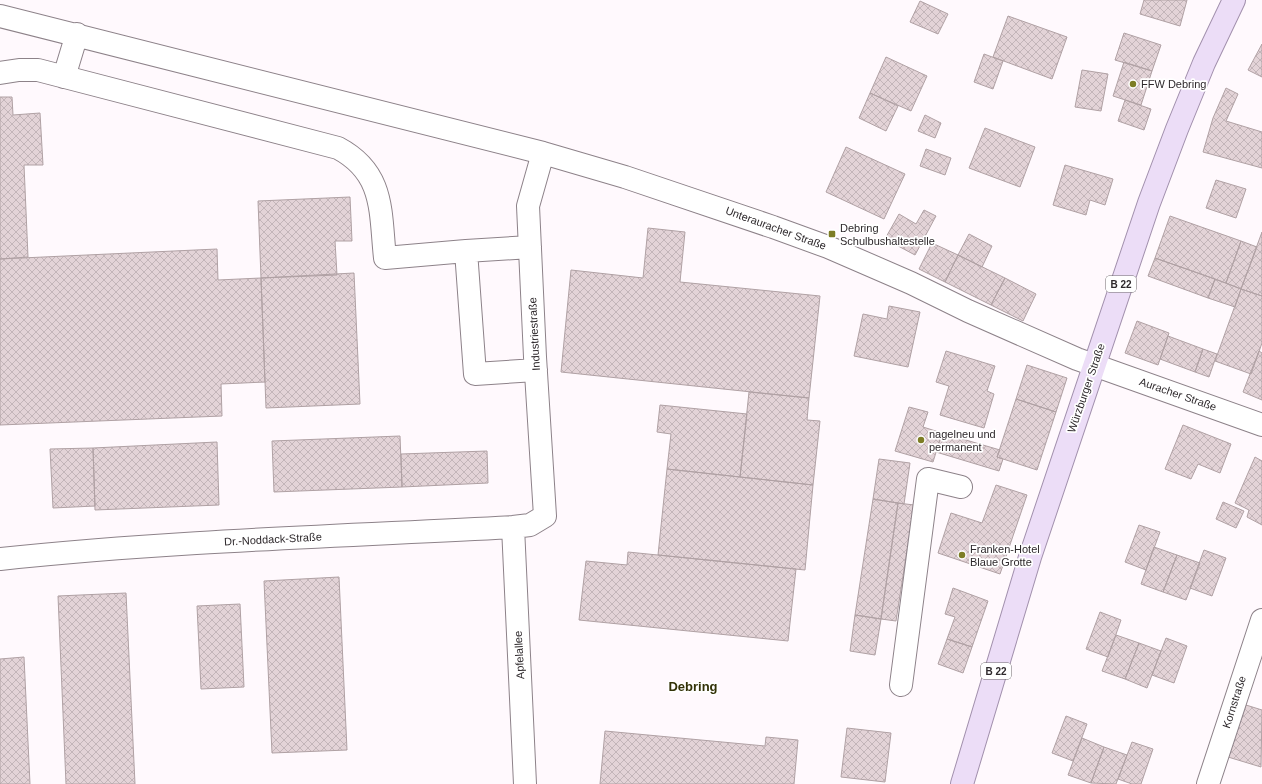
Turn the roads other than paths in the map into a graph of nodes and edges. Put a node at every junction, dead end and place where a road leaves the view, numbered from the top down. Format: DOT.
graph roads {
  1 [pos="1234,0"];
  2 [pos="0,16"];
  3 [pos="77,34"];
  4 [pos="0,73"];
  5 [pos="64,77"];
  6 [pos="543,153"];
  7 [pos="530,247"];
  8 [pos="466,251"];
  9 [pos="1094,365"];
  10 [pos="536,370"];
  11 [pos="1262,425"];
  12 [pos="961,486"];
  13 [pos="545,516"];
  14 [pos="513,527"];
  15 [pos="0,559"];
  16 [pos="1262,620"];
  17 [pos="902,685"];
  18 [pos="525,784"];
  19 [pos="962,784"];
  20 [pos="1208,784"];
  1 -- 9 [label="main road, Würzburger Straße / B 22"];
  2 -- 3 [label="street, Unterauracher Straße"];
  3 -- 5 [label="street"];
  3 -- 6 [label="street, Unterauracher Straße"];
  4 -- 5 [label="street"];
  5 -- 8 [label="street"];
  6 -- 7 [label="street, Industriestraße"];
  6 -- 9 [label="street, Unterauracher Straße"];
  7 -- 8 [label="street"];
  7 -- 10 [label="street, Industriestraße"];
  8 -- 10 [label="street"];
  9 -- 11 [label="street, Auracher Straße"];
  9 -- 19 [label="main road, Würzburger Straße / B 22"];
  10 -- 13 [label="street, Industriestraße"];
  12 -- 17 [label="street"];
  13 -- 14 [label="street, Dr.-Noddack-Straße"];
  14 -- 15 [label="street, Dr.-Noddack-Straße"];
  14 -- 18 [label="street, Apfelallee"];
  16 -- 20 [label="street, Kornstraße"];
}
